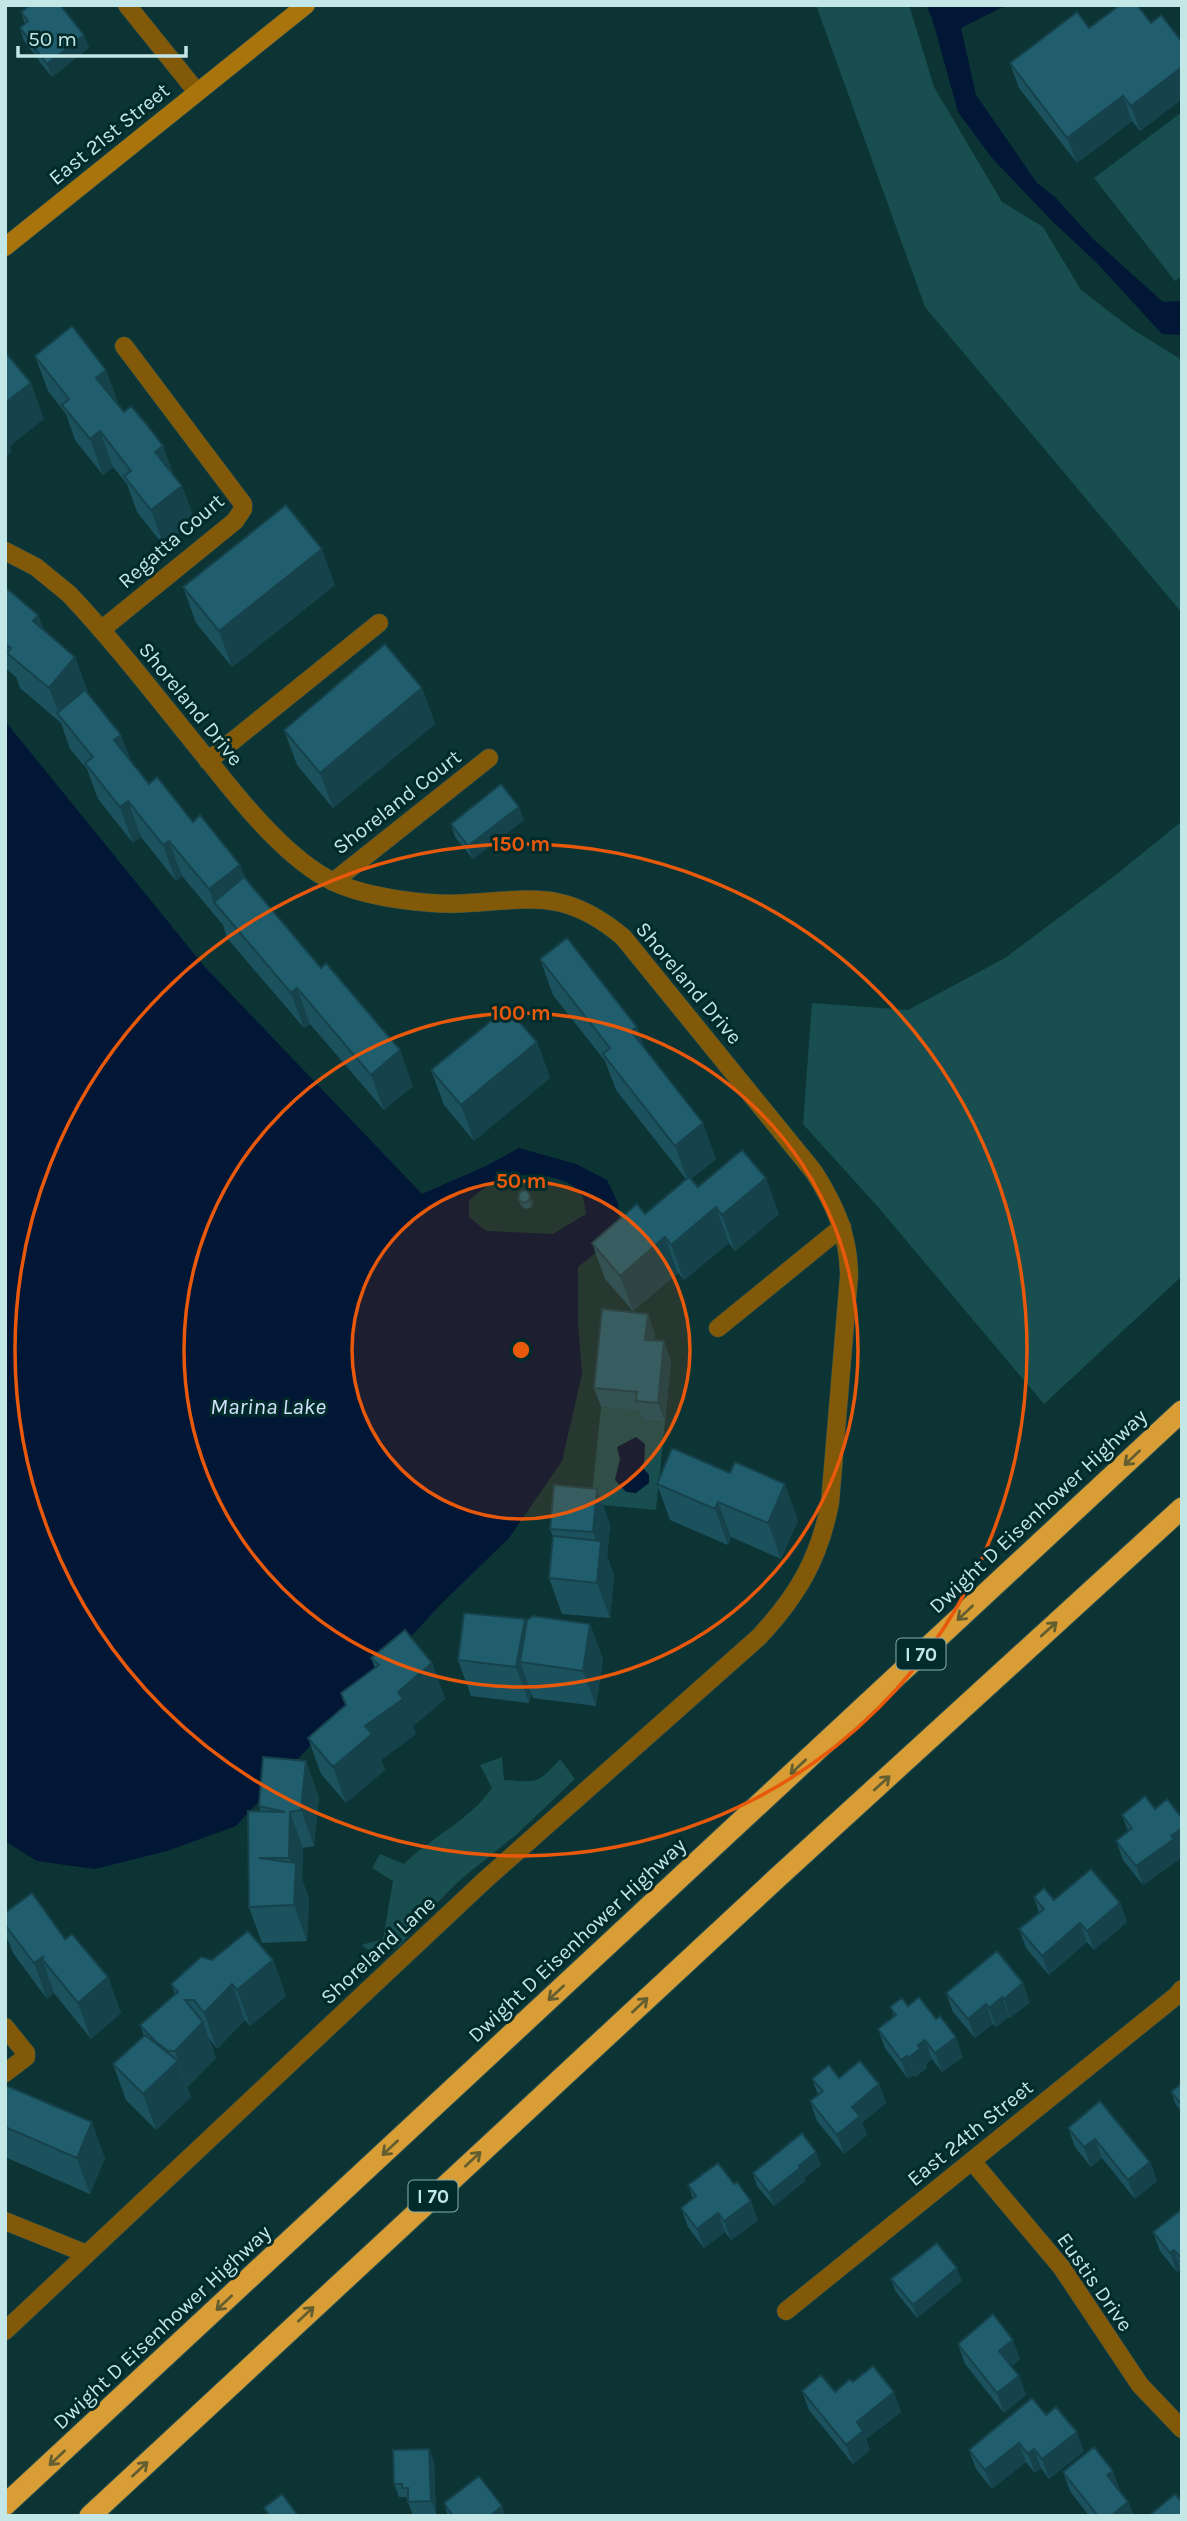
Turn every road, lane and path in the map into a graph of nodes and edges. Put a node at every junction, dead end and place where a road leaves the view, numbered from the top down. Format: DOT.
graph roads {
  1 [pos="127,5"];
  2 [pos="306,5"];
  3 [pos="197,93"];
  4 [pos="5,247"];
  5 [pos="124,346"];
  6 [pos="5,551"];
  7 [pos="379,624"];
  8 [pos="101,630"];
  9 [pos="489,758"];
  10 [pos="208,761"];
  11 [pos="333,882"];
  12 [pos="842,1227"];
  13 [pos="718,1328"];
  14 [pos="1182,1411"];
  15 [pos="1182,1508"];
  16 [pos="786,1608"];
  17 [pos="1182,1989"];
  18 [pos="5,2027"];
  19 [pos="5,2073"];
  20 [pos="972,2161"];
  21 [pos="5,2221"];
  22 [pos="87,2254"];
  23 [pos="786,2311"];
  24 [pos="5,2331"];
  25 [pos="1182,2429"];
  26 [pos="5,2505"];
  27 [pos="90,2516"];
  1 -- 3 [label="street"];
  2 -- 3 [label="main road, East 21st Street"];
  3 -- 4 [label="main road, East 21st Street"];
  5 -- 8 [label="street, Regatta Court"];
  6 -- 8 [label="street, Shoreland Drive"];
  7 -- 10 [label="street"];
  8 -- 10 [label="street, Shoreland Drive"];
  9 -- 11 [label="street, Shoreland Court"];
  10 -- 11 [label="street, Shoreland Drive"];
  11 -- 12 [label="street, Shoreland Drive"];
  12 -- 13 [label="street"];
  12 -- 16 [label="street, Shoreland Drive"];
  14 -- 26 [label="highway, Dwight D Eisenhower Highway / I 70, one-way"];
  27 -- 15 [label="highway, I 70, one-way"];
  16 -- 22 [label="street, Shoreland Lane"];
  17 -- 20 [label="street, East 24th Street"];
  18 -- 19 [label="street"];
  20 -- 23 [label="street, East 24th Street"];
  20 -- 25 [label="street, Eustis Drive"];
  21 -- 22 [label="street"];
  22 -- 24 [label="street, Shoreland Lane"];
}
